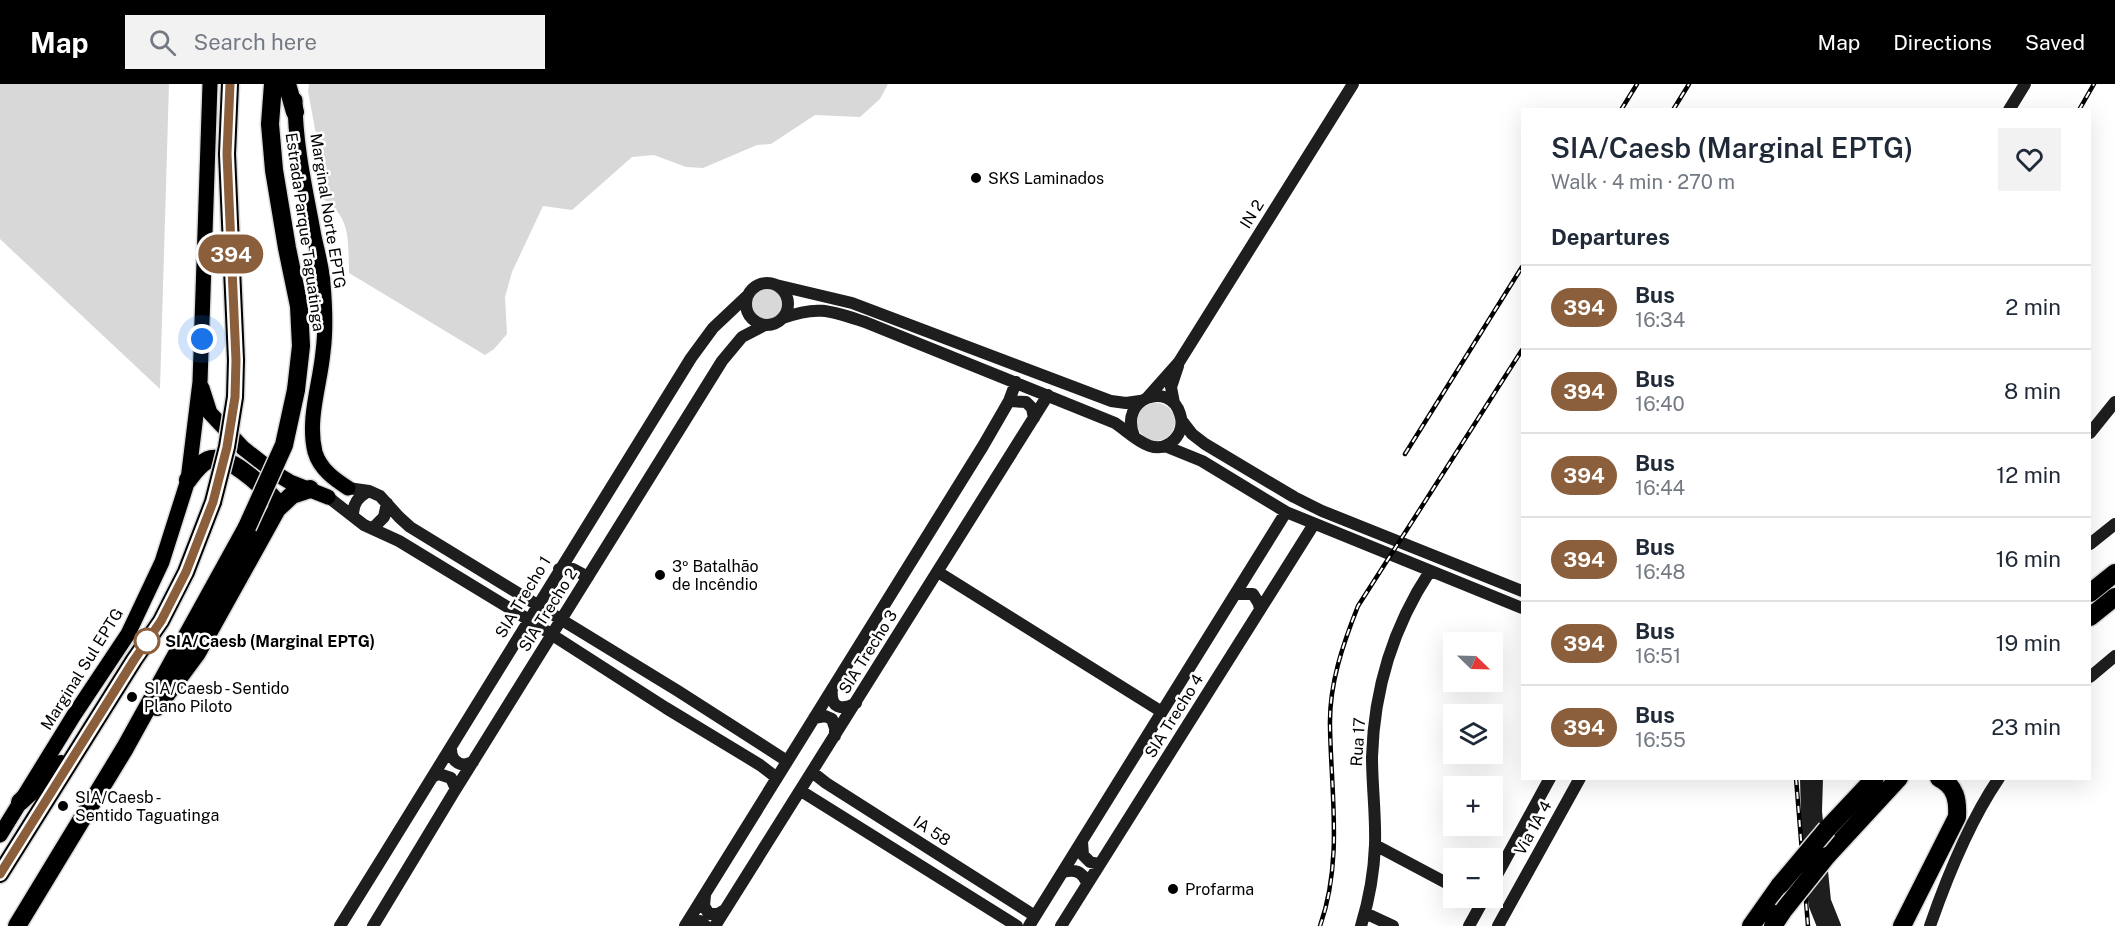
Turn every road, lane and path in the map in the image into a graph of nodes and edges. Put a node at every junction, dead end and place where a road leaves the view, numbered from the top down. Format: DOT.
graph roads {
  1 [pos="210,84"];
  2 [pos="230,84"];
  3 [pos="273,84"];
  4 [pos="287,84"];
  5 [pos="295,84"];
  6 [pos="1353,84"];
  7 [pos="2025,84"];
  8 [pos="2011,108"];
  9 [pos="295,112"];
  10 [pos="776,285"];
  11 [pos="748,295"];
  12 [pos="783,318"];
  13 [pos="765,325"];
  14 [pos="1179,362"];
  15 [pos="200,382"];
  16 [pos="1016,382"];
  17 [pos="1048,395"];
  18 [pos="1144,399"];
  19 [pos="1009,401"];
  20 [pos="2115,402"];
  21 [pos="1174,403"];
  22 [pos="1034,418"];
  23 [pos="1182,421"];
  24 [pos="2091,433"];
  25 [pos="1134,436"];
  26 [pos="1165,446"];
  27 [pos="188,480"];
  28 [pos="348,488"];
  29 [pos="310,489"];
  30 [pos="369,491"];
  31 [pos="328,497"];
  32 [pos="387,503"];
  33 [pos="277,509"];
  34 [pos="1286,512"];
  35 [pos="352,516"];
  36 [pos="1314,524"];
  37 [pos="2115,524"];
  38 [pos="373,528"];
  39 [pos="2091,543"];
  40 [pos="559,569"];
  41 [pos="1430,571"];
  42 [pos="938,572"];
  43 [pos="2115,573"];
  44 [pos="588,577"];
  45 [pos="1521,591"];
  46 [pos="2091,592"];
  47 [pos="1236,594"];
  48 [pos="2115,597"];
  49 [pos="538,605"];
  50 [pos="1521,608"];
  51 [pos="1260,610"];
  52 [pos="2091,616"];
  53 [pos="529,620"];
  54 [pos="561,620"];
  55 [pos="551,635"];
  56 [pos="2115,656"];
  57 [pos="2091,676"];
  58 [pos="832,689"];
  59 [pos="856,703"];
  60 [pos="1162,712"];
  61 [pos="814,718"];
  62 [pos="834,737"];
  63 [pos="125,748"];
  64 [pos="78,749"];
  65 [pos="451,749"];
  66 [pos="787,761"];
  67 [pos="473,762"];
  68 [pos="812,772"];
  69 [pos="434,776"];
  70 [pos="777,778"];
  71 [pos="1549,780"];
  72 [pos="1579,780"];
  73 [pos="1806,780"];
  74 [pos="1817,780"];
  75 [pos="1942,780"];
  76 [pos="1998,780"];
  77 [pos="1887,782"];
  78 [pos="826,783"];
  79 [pos="456,789"];
  80 [pos="801,791"];
  81 [pos="817,801"];
  82 [pos="20,802"];
  83 [pos="0,835"];
  84 [pos="1082,842"];
  85 [pos="1375,845"];
  86 [pos="930,850"];
  87 [pos="1100,864"];
  88 [pos="1503,864"];
  89 [pos="921,866"];
  90 [pos="1063,872"];
  91 [pos="0,874"];
  92 [pos="1443,881"];
  93 [pos="1946,882"];
  94 [pos="1087,883"];
  95 [pos="705,894"];
  96 [pos="1476,908"];
  97 [pos="726,909"];
  98 [pos="1365,913"];
  99 [pos="1778,919"];
  100 [pos="1032,921"];
  101 [pos="685,925"];
  102 [pos="17,926"];
  103 [pos="340,926"];
  104 [pos="373,926"];
  105 [pos="706,926"];
  106 [pos="715,926"];
  107 [pos="1017,926"];
  108 [pos="1061,926"];
  109 [pos="1361,926"];
  110 [pos="1393,926"];
  111 [pos="1469,926"];
  112 [pos="1498,926"];
  113 [pos="1751,926"];
  114 [pos="1823,926"];
  115 [pos="1835,926"];
  116 [pos="1902,926"];
  117 [pos="1920,926"];
  118 [pos="1930,926"];
  1 -- 15 [label="main road, Marginal Sul EPTG"];
  2 -- 64 [label="highway, bridge"];
  3 -- 63 [label="highway, Estrada Parque Taguatinga, bridge"];
  4 -- 9 [label="highway"];
  5 -- 9 [label="main road, Marginal Norte EPTG"];
  6 -- 14 [label="main road, IN 2"];
  7 -- 8 [label="main road"];
  9 -- 28 [label="main road, Marginal Norte EPTG"];
  10 -- 11 [label="main road"];
  10 -- 12 [label="main road"];
  10 -- 18 [label="main road"];
  11 -- 13 [label="main road"];
  11 -- 40 [label="main road, SIA Trecho 1"];
  12 -- 13 [label="main road"];
  12 -- 16 [label="main road"];
  13 -- 44 [label="main road, SIA Trecho 2"];
  14 -- 18 [label="main road, IN 2"];
  14 -- 21 [label="main road, IN 2"];
  15 -- 27 [label="main road, Marginal Sul EPTG"];
  15 -- 29 [label="main road"];
  16 -- 17 [label="main road"];
  16 -- 19 [label="main road"];
  17 -- 22 [label="main road, SIA Trecho 3"];
  17 -- 25 [label="main road"];
  18 -- 21 [label="main road"];
  18 -- 25 [label="main road"];
  19 -- 22 [label="main road"];
  19 -- 58 [label="main road"];
  20 -- 24 [label="main road"];
  21 -- 23 [label="main road"];
  22 -- 42 [label="main road, SIA Trecho 3"];
  23 -- 26 [label="main road"];
  23 -- 45 [label="main road"];
  25 -- 26 [label="main road"];
  26 -- 34 [label="main road"];
  27 -- 33 [label="highway"];
  27 -- 82 [label="main road, Marginal Sul EPTG"];
  28 -- 30 [label="main road, Marginal Norte EPTG"];
  29 -- 31 [label="main road"];
  29 -- 33 [label="highway"];
  30 -- 32 [label="main road"];
  30 -- 35 [label="main road"];
  31 -- 35 [label="main road"];
  32 -- 38 [label="main road"];
  32 -- 49 [label="main road"];
  33 -- 63 [label="highway"];
  34 -- 36 [label="main road"];
  34 -- 47 [label="main road"];
  35 -- 38 [label="main road"];
  36 -- 41 [label="main road"];
  36 -- 51 [label="main road, SIA Trecho 4"];
  37 -- 39 [label="main road"];
  38 -- 53 [label="main road"];
  40 -- 44 [label="main road"];
  40 -- 49 [label="main road, SIA Trecho 1"];
  41 -- 50 [label="main road"];
  41 -- 85 [label="main road, Rua 17"];
  42 -- 59 [label="main road, SIA Trecho 3"];
  42 -- 60 [label="main road"];
  43 -- 46 [label="highway"];
  44 -- 54 [label="main road, SIA Trecho 2"];
  47 -- 51 [label="main road"];
  47 -- 60 [label="main road"];
  48 -- 52 [label="highway"];
  49 -- 53 [label="main road, SIA Trecho 1"];
  49 -- 54 [label="main road"];
  51 -- 87 [label="main road, SIA Trecho 4"];
  53 -- 55 [label="main road"];
  53 -- 65 [label="main road, SIA Trecho 1"];
  54 -- 55 [label="main road, SIA Trecho 2"];
  54 -- 66 [label="main road"];
  55 -- 67 [label="main road, SIA Trecho 2"];
  55 -- 70 [label="main road"];
  56 -- 57 [label="main road"];
  58 -- 59 [label="main road"];
  58 -- 61 [label="main road"];
  59 -- 62 [label="main road, SIA Trecho 3"];
  60 -- 84 [label="main road"];
  61 -- 62 [label="main road"];
  61 -- 66 [label="main road"];
  62 -- 68 [label="main road, SIA Trecho 3"];
  63 -- 102 [label="highway, Estrada Parque Taguatinga"];
  64 -- 82 [label="highway"];
  64 -- 91 [label="highway"];
  65 -- 67 [label="main road"];
  65 -- 69 [label="main road, SIA Trecho 1"];
  66 -- 70 [label="main road"];
  67 -- 79 [label="main road, SIA Trecho 2"];
  68 -- 78 [label="main road, IA 58"];
  68 -- 80 [label="main road, SIA Trecho 3"];
  69 -- 79 [label="main road"];
  69 -- 103 [label="main road, SIA Trecho 1"];
  70 -- 95 [label="main road"];
  71 -- 88 [label="main road, Via 1A 4"];
  72 -- 112 [label="main road, Via 1A 4"];
  73 -- 114 [label="main road"];
  74 -- 115 [label="main road"];
  75 -- 116 [label="highway"];
  76 -- 93 [label="main road"];
  77 -- 99 [label="highway, bridge"];
  77 -- 113 [label="highway, bridge"];
  78 -- 81 [label="main road"];
  78 -- 86 [label="main road, IA 58"];
  79 -- 104 [label="main road, SIA Trecho 2"];
  80 -- 81 [label="main road"];
  80 -- 97 [label="main road, SIA Trecho 3"];
  81 -- 89 [label="main road"];
  82 -- 83 [label="main road, Marginal Sul EPTG"];
  84 -- 87 [label="main road"];
  84 -- 90 [label="main road"];
  85 -- 92 [label="main road"];
  85 -- 98 [label="main road, Rua 17"];
  86 -- 89 [label="main road"];
  86 -- 100 [label="main road, IA 58"];
  87 -- 94 [label="main road, SIA Trecho 4"];
  89 -- 107 [label="main road"];
  90 -- 94 [label="main road"];
  90 -- 100 [label="main road"];
  93 -- 117 [label="main road"];
  93 -- 118 [label="main road"];
  94 -- 108 [label="main road, SIA Trecho 4"];
  95 -- 97 [label="main road"];
  95 -- 101 [label="main road"];
  96 -- 111 [label="main road"];
  97 -- 106 [label="main road, SIA Trecho 3"];
  98 -- 109 [label="main road, Rua 17"];
  98 -- 110 [label="main road"];
  101 -- 105 [label="main road"];
}
